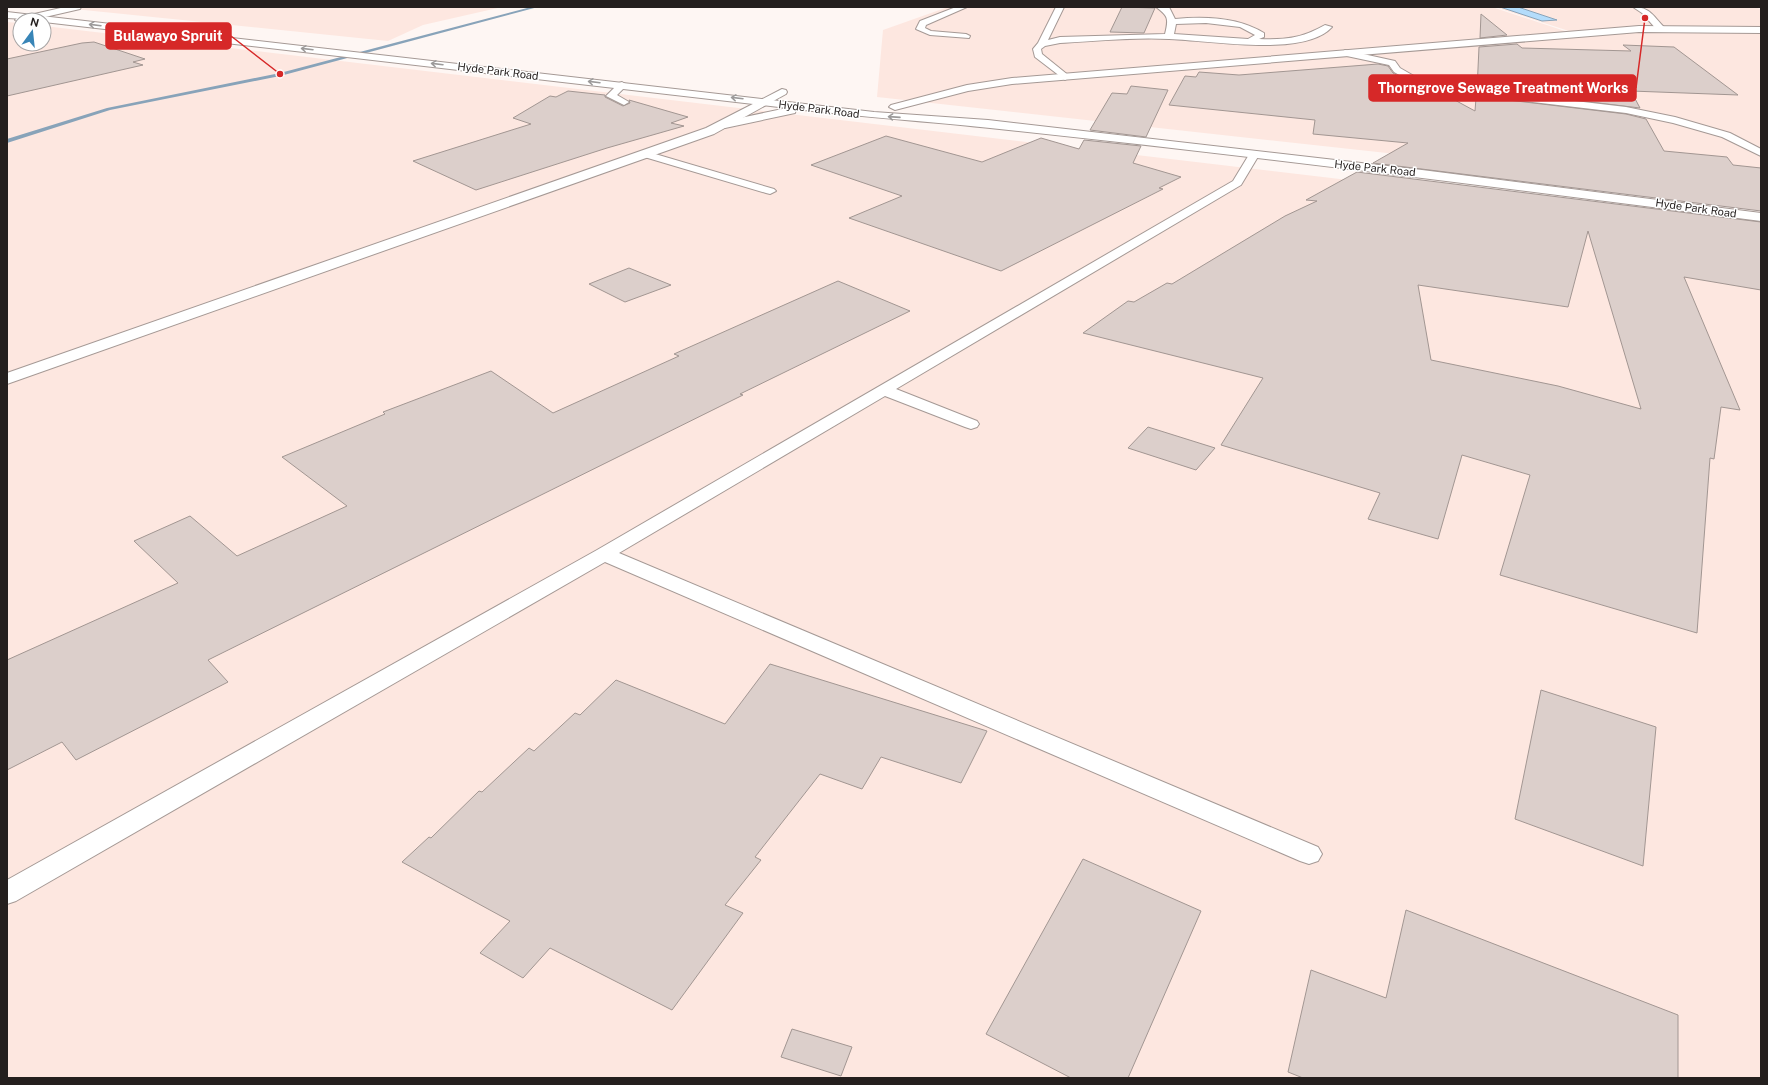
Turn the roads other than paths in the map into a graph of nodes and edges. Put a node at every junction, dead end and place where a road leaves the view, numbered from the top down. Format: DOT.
graph roads {
  1 [pos="19,7"];
  2 [pos="77,7"];
  3 [pos="963,7"];
  4 [pos="1060,7"];
  5 [pos="1160,7"];
  6 [pos="1637,7"];
  7 [pos="59,12"];
  8 [pos="52,14"];
  9 [pos="52,20"];
  10 [pos="1172,22"];
  11 [pos="177,25"];
  12 [pos="1328,27"];
  13 [pos="1661,29"];
  14 [pos="1761,30"];
  15 [pos="966,36"];
  16 [pos="1169,36"];
  17 [pos="1247,41"];
  18 [pos="1042,44"];
  19 [pos="391,48"];
  20 [pos="407,50"];
  21 [pos="1345,53"];
  22 [pos="1065,76"];
  23 [pos="654,77"];
  24 [pos="622,85"];
  25 [pos="638,87"];
  26 [pos="786,92"];
  27 [pos="713,95"];
  28 [pos="766,96"];
  29 [pos="624,102"];
  30 [pos="872,104"];
  31 [pos="895,107"];
  32 [pos="820,108"];
  33 [pos="728,123"];
  34 [pos="988,124"];
  35 [pos="1761,153"];
  36 [pos="645,154"];
  37 [pos="1254,155"];
  38 [pos="770,191"];
  39 [pos="1761,217"];
  40 [pos="7,379"];
  41 [pos="884,390"];
  42 [pos="971,424"];
  43 [pos="604,554"];
  44 [pos="1309,854"];
  45 [pos="7,893"];
  1 -- 7 [label="street"];
  2 -- 7 [label="street"];
  3 -- 15 [label="lane"];
  4 -- 18 [label="lane"];
  5 -- 10 [label="lane"];
  6 -- 13 [label="lane"];
  7 -- 8 [label="street"];
  7 -- 11 [label="street"];
  24 -- 9 [label="street, Hyde Park Road, one-way"];
  10 -- 16 [label="lane"];
  10 -- 17 [label="lane"];
  12 -- 17 [label="lane"];
  13 -- 14 [label="street"];
  13 -- 21 [label="street"];
  16 -- 17 [label="lane"];
  16 -- 18 [label="lane"];
  18 -- 22 [label="lane"];
  19 -- 20 [label="street"];
  21 -- 22 [label="street"];
  21 -- 35 [label="lane"];
  22 -- 31 [label="street"];
  23 -- 25 [label="street"];
  24 -- 25 [label="street, Hyde Park Road"];
  24 -- 29 [label="lane"];
  25 -- 27 [label="street, Hyde Park Road"];
  26 -- 28 [label="street"];
  28 -- 27 [label="street, Hyde Park Road, one-way"];
  27 -- 33 [label="street"];
  28 -- 32 [label="street, Hyde Park Road"];
  28 -- 33 [label="street"];
  30 -- 31 [label="street, Hyde Park Road"];
  31 -- 34 [label="street, Hyde Park Road"];
  32 -- 33 [label="street"];
  34 -- 32 [label="street, Hyde Park Road, one-way"];
  33 -- 36 [label="street"];
  34 -- 37 [label="street, Hyde Park Road"];
  36 -- 38 [label="lane"];
  36 -- 40 [label="street"];
  37 -- 39 [label="street, Hyde Park Road"];
  37 -- 41 [label="lane"];
  41 -- 42 [label="lane"];
  41 -- 43 [label="lane"];
  43 -- 44 [label="lane"];
  43 -- 45 [label="lane"];
}
